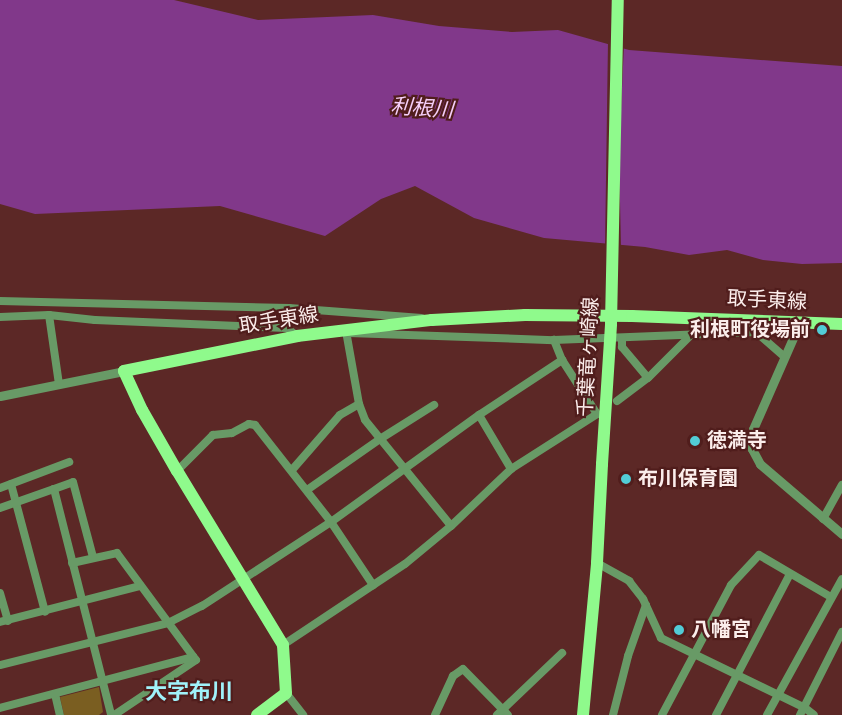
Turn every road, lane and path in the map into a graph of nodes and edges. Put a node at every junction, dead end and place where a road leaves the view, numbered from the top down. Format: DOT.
graph roads {
  1 [pos="618,0"];
  2 [pos="0,301"];
  3 [pos="49,315"];
  4 [pos="0,317"];
  5 [pos="432,320"];
  6 [pos="611,320"];
  7 [pos="800,322"];
  8 [pos="842,324"];
  9 [pos="346,331"];
  10 [pos="297,336"];
  11 [pos="690,336"];
  12 [pos="622,338"];
  13 [pos="554,340"];
  14 [pos="785,357"];
  15 [pos="562,360"];
  16 [pos="124,371"];
  17 [pos="648,378"];
  18 [pos="59,384"];
  19 [pos="0,396"];
  20 [pos="617,401"];
  21 [pos="359,404"];
  22 [pos="434,405"];
  23 [pos="480,415"];
  24 [pos="380,439"];
  25 [pos="69,462"];
  26 [pos="512,469"];
  27 [pos="292,470"];
  28 [pos="406,470"];
  29 [pos="177,471"];
  30 [pos="11,484"];
  31 [pos="842,486"];
  32 [pos="0,488"];
  33 [pos="54,489"];
  34 [pos="307,490"];
  35 [pos="15,502"];
  36 [pos="0,508"];
  37 [pos="823,519"];
  38 [pos="331,522"];
  39 [pos="451,526"];
  40 [pos="842,534"];
  41 [pos="93,557"];
  42 [pos="72,563"];
  43 [pos="597,563"];
  44 [pos="790,573"];
  45 [pos="842,579"];
  46 [pos="242,581"];
  47 [pos="373,585"];
  48 [pos="140,586"];
  49 [pos="0,593"];
  50 [pos="831,597"];
  51 [pos="83,601"];
  52 [pos="646,605"];
  53 [pos="45,612"];
  54 [pos="4,622"];
  55 [pos="168,622"];
  56 [pos="842,632"];
  57 [pos="93,641"];
  58 [pos="283,645"];
  59 [pos="562,653"];
  60 [pos="694,654"];
  61 [pos="194,657"];
  62 [pos="0,665"];
  63 [pos="736,676"];
  64 [pos="103,682"];
  65 [pos="286,693"];
  66 [pos="55,694"];
  67 [pos="778,695"];
  68 [pos="0,708"];
  69 [pos="802,711"];
  70 [pos="502,713"];
  71 [pos="581,714"];
  72 [pos="60,715"];
  73 [pos="112,715"];
  74 [pos="257,715"];
  75 [pos="303,715"];
  76 [pos="435,715"];
  77 [pos="613,715"];
  78 [pos="662,715"];
  79 [pos="716,715"];
  80 [pos="767,715"];
  81 [pos="814,715"];
  1 -- 6 [label="main road, 千葉竜ヶ崎線"];
  2 -- 5 [label="street"];
  3 -- 4 [label="street"];
  3 -- 10 [label="street"];
  3 -- 18 [label="street"];
  5 -- 6 [label="main road, 取手東線"];
  5 -- 9 [label="main road, 取手東線"];
  6 -- 7 [label="main road, 取手東線"];
  6 -- 43 [label="main road, 千葉竜ヶ崎線, bridge"];
  7 -- 8 [label="main road, 取手東線"];
  7 -- 14 [label="street"];
  9 -- 10 [label="main road, 取手東線"];
  9 -- 13 [label="street"];
  9 -- 21 [label="street"];
  10 -- 16 [label="main road, 取手東線"];
  11 -- 12 [label="street"];
  11 -- 14 [label="street"];
  11 -- 17 [label="street"];
  12 -- 13 [label="street"];
  12 -- 17 [label="street"];
  13 -- 15 [label="street"];
  14 -- 37 [label="street"];
  15 -- 23 [label="street"];
  15 -- 26 [label="street"];
  16 -- 18 [label="street"];
  16 -- 29 [label="main road"];
  17 -- 20 [label="street"];
  18 -- 19 [label="street"];
  21 -- 24 [label="street"];
  21 -- 27 [label="street"];
  22 -- 24 [label="street"];
  23 -- 26 [label="street"];
  23 -- 28 [label="street"];
  24 -- 28 [label="street"];
  24 -- 34 [label="street"];
  25 -- 30 [label="street"];
  26 -- 39 [label="street"];
  27 -- 29 [label="street"];
  27 -- 34 [label="street"];
  28 -- 38 [label="street"];
  28 -- 39 [label="street"];
  29 -- 46 [label="main road"];
  30 -- 32 [label="street"];
  30 -- 35 [label="street"];
  31 -- 37 [label="street"];
  33 -- 35 [label="street"];
  33 -- 41 [label="street"];
  33 -- 42 [label="street"];
  34 -- 38 [label="street"];
  35 -- 36 [label="street"];
  35 -- 53 [label="street"];
  37 -- 40 [label="street"];
  38 -- 46 [label="street"];
  38 -- 47 [label="street"];
  39 -- 47 [label="street"];
  41 -- 42 [label="street"];
  41 -- 48 [label="street"];
  42 -- 51 [label="street"];
  43 -- 52 [label="street"];
  43 -- 71 [label="main road, 千葉竜ヶ崎線"];
  44 -- 50 [label="street"];
  44 -- 60 [label="street"];
  44 -- 63 [label="street"];
  45 -- 50 [label="street"];
  46 -- 55 [label="street"];
  46 -- 58 [label="main road"];
  47 -- 58 [label="street"];
  48 -- 51 [label="street"];
  48 -- 55 [label="street"];
  49 -- 54 [label="street"];
  50 -- 67 [label="street"];
  51 -- 53 [label="street"];
  51 -- 57 [label="street"];
  52 -- 60 [label="street"];
  52 -- 77 [label="street"];
  53 -- 54 [label="street"];
  55 -- 57 [label="street"];
  55 -- 61 [label="street"];
  56 -- 69 [label="street"];
  57 -- 62 [label="street"];
  57 -- 64 [label="street"];
  58 -- 65 [label="main road"];
  59 -- 70 [label="street"];
  60 -- 63 [label="street"];
  60 -- 78 [label="street"];
  61 -- 64 [label="street"];
  61 -- 73 [label="street"];
  63 -- 67 [label="street"];
  63 -- 79 [label="street"];
  64 -- 66 [label="street"];
  64 -- 73 [label="street"];
  65 -- 74 [label="main road"];
  65 -- 75 [label="street"];
  66 -- 68 [label="street"];
  66 -- 72 [label="street"];
  67 -- 69 [label="street"];
  67 -- 80 [label="street"];
  69 -- 81 [label="street"];
  70 -- 76 [label="street"];
}
